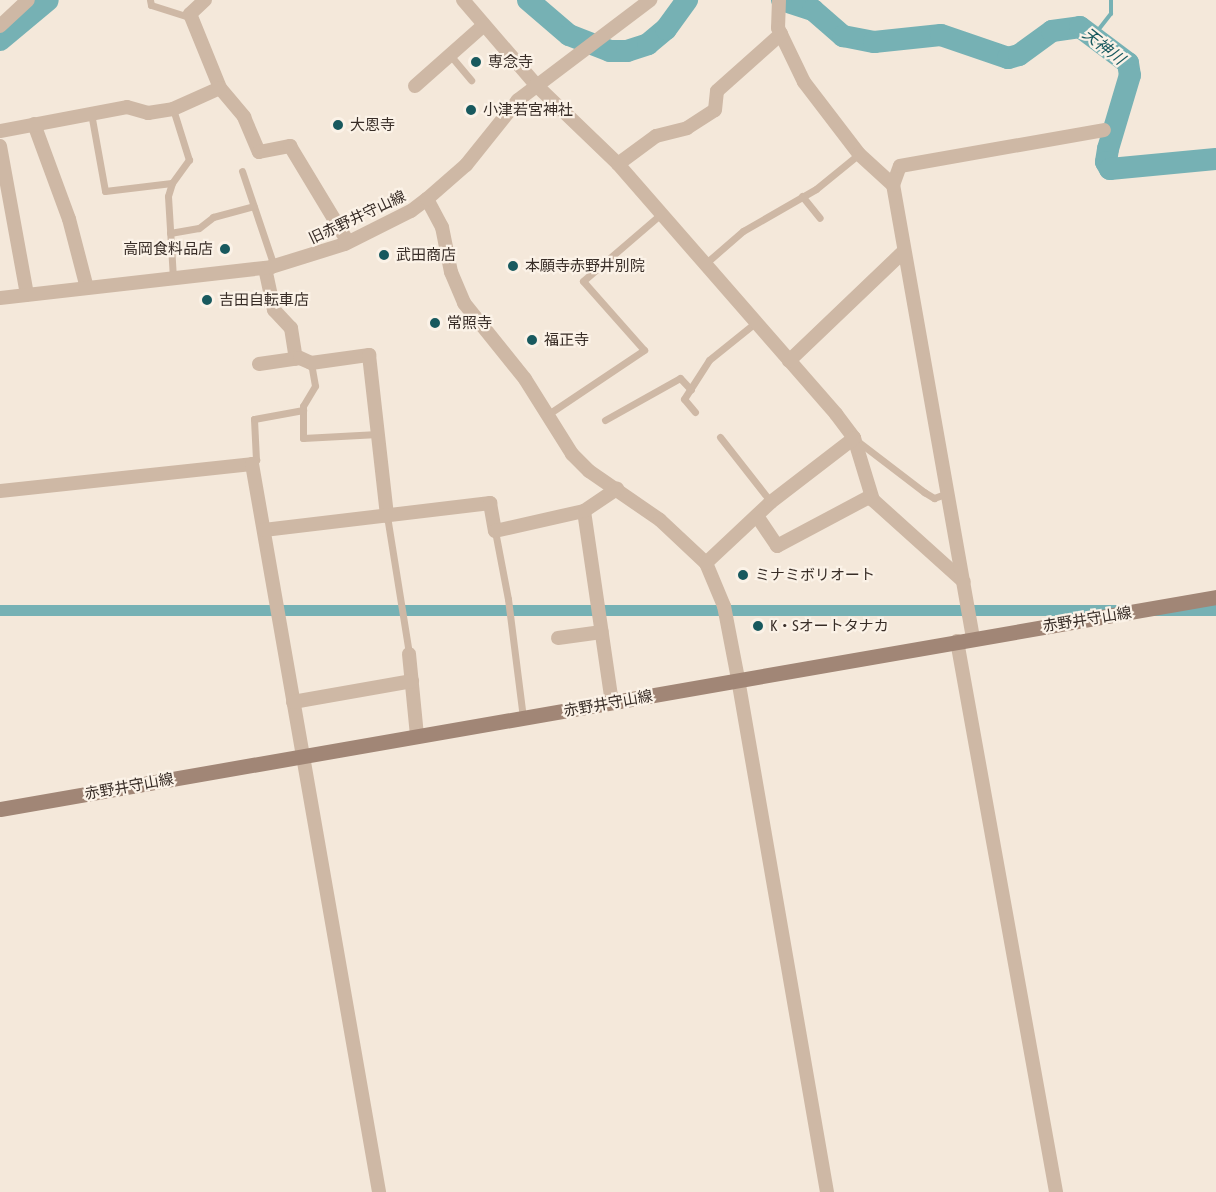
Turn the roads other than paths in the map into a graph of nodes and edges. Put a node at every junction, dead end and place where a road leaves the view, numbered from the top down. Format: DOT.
graph roads {
  1 [pos="28,0"];
  2 [pos="150,0"];
  3 [pos="205,0"];
  4 [pos="462,0"];
  5 [pos="650,0"];
  6 [pos="779,0"];
  7 [pos="192,18"];
  8 [pos="484,25"];
  9 [pos="0,26"];
  10 [pos="781,34"];
  11 [pos="450,55"];
  12 [pos="471,80"];
  13 [pos="536,85"];
  14 [pos="415,86"];
  15 [pos="220,88"];
  16 [pos="173,109"];
  17 [pos="91,113"];
  18 [pos="34,124"];
  19 [pos="1104,130"];
  20 [pos="0,131"];
  21 [pos="0,146"];
  22 [pos="859,154"];
  23 [pos="618,164"];
  24 [pos="242,171"];
  25 [pos="172,183"];
  26 [pos="893,185"];
  27 [pos="802,196"];
  28 [pos="427,199"];
  29 [pos="6,206"];
  30 [pos="254,207"];
  31 [pos="661,214"];
  32 [pos="820,218"];
  33 [pos="170,233"];
  34 [pos="348,242"];
  35 [pos="904,251"];
  36 [pos="706,264"];
  37 [pos="270,267"];
  38 [pos="173,278"];
  39 [pos="87,288"];
  40 [pos="27,295"];
  41 [pos="0,298"];
  42 [pos="755,323"];
  43 [pos="296,359"];
  44 [pos="789,361"];
  45 [pos="311,363"];
  46 [pos="259,364"];
  47 [pos="691,390"];
  48 [pos="303,410"];
  49 [pos="695,412"];
  50 [pos="547,415"];
  51 [pos="605,420"];
  52 [pos="378,434"];
  53 [pos="720,437"];
  54 [pos="854,438"];
  55 [pos="252,464"];
  56 [pos="617,489"];
  57 [pos="0,491"];
  58 [pos="948,493"];
  59 [pos="871,496"];
  60 [pos="771,502"];
  61 [pos="584,511"];
  62 [pos="387,516"];
  63 [pos="757,516"];
  64 [pos="264,530"];
  65 [pos="495,531"];
  66 [pos="706,563"];
  67 [pos="964,582"];
  68 [pos="1216,597"];
  69 [pos="602,632"];
  70 [pos="558,638"];
  71 [pos="973,638"];
  72 [pos="957,641"];
  73 [pos="409,654"];
  74 [pos="738,679"];
  75 [pos="412,681"];
  76 [pos="293,702"];
  77 [pos="612,702"];
  78 [pos="523,717"];
  79 [pos="417,736"];
  80 [pos="303,756"];
  81 [pos="0,809"];
  82 [pos="379,1192"];
  83 [pos="827,1192"];
  84 [pos="1056,1192"];
  1 -- 9 [label="street"];
  2 -- 7 [label="lane"];
  3 -- 7 [label="street"];
  4 -- 8 [label="street"];
  5 -- 13 [label="street, 旧赤野井守山線"];
  6 -- 10 [label="street"];
  7 -- 15 [label="street"];
  8 -- 11 [label="street"];
  8 -- 13 [label="street"];
  10 -- 22 [label="street"];
  10 -- 23 [label="street"];
  11 -- 12 [label="lane"];
  11 -- 14 [label="street"];
  13 -- 23 [label="street"];
  13 -- 28 [label="street, 旧赤野井守山線"];
  15 -- 16 [label="street"];
  15 -- 34 [label="street"];
  16 -- 17 [label="street"];
  16 -- 25 [label="lane"];
  17 -- 18 [label="street"];
  17 -- 25 [label="lane"];
  18 -- 20 [label="street"];
  18 -- 39 [label="street"];
  19 -- 26 [label="street"];
  21 -- 29 [label="street"];
  22 -- 26 [label="street"];
  22 -- 27 [label="lane"];
  23 -- 31 [label="street"];
  24 -- 30 [label="lane"];
  25 -- 33 [label="lane"];
  26 -- 35 [label="street"];
  27 -- 32 [label="lane"];
  27 -- 36 [label="lane"];
  28 -- 34 [label="street, 旧赤野井守山線"];
  28 -- 50 [label="street"];
  29 -- 40 [label="street"];
  30 -- 33 [label="lane"];
  30 -- 37 [label="lane"];
  31 -- 36 [label="street"];
  31 -- 50 [label="lane"];
  33 -- 38 [label="lane"];
  34 -- 37 [label="street, 旧赤野井守山線"];
  35 -- 44 [label="street"];
  35 -- 58 [label="street"];
  36 -- 42 [label="street"];
  37 -- 38 [label="street, 旧赤野井守山線"];
  37 -- 43 [label="street"];
  38 -- 39 [label="street, 旧赤野井守山線"];
  39 -- 40 [label="street, 旧赤野井守山線"];
  40 -- 41 [label="street, 旧赤野井守山線"];
  42 -- 44 [label="street"];
  42 -- 47 [label="lane"];
  43 -- 45 [label="street"];
  43 -- 46 [label="street"];
  44 -- 54 [label="street"];
  45 -- 48 [label="lane"];
  45 -- 52 [label="street"];
  47 -- 49 [label="lane"];
  47 -- 51 [label="lane"];
  48 -- 52 [label="lane"];
  48 -- 55 [label="lane"];
  50 -- 56 [label="street"];
  52 -- 62 [label="street"];
  53 -- 60 [label="lane"];
  54 -- 58 [label="lane"];
  54 -- 59 [label="street"];
  54 -- 60 [label="street"];
  55 -- 57 [label="street"];
  55 -- 64 [label="street"];
  56 -- 61 [label="street"];
  56 -- 66 [label="street"];
  58 -- 67 [label="street"];
  59 -- 63 [label="street"];
  59 -- 67 [label="street"];
  60 -- 63 [label="street"];
  61 -- 65 [label="street"];
  61 -- 69 [label="street"];
  62 -- 64 [label="street"];
  62 -- 65 [label="street"];
  62 -- 73 [label="lane"];
  63 -- 66 [label="street"];
  64 -- 76 [label="street"];
  65 -- 78 [label="lane"];
  66 -- 74 [label="street"];
  67 -- 71 [label="street"];
  68 -- 71 [label="main road, 赤野井守山線"];
  69 -- 70 [label="street"];
  69 -- 77 [label="street"];
  71 -- 72 [label="main road, 赤野井守山線"];
  72 -- 74 [label="main road, 赤野井守山線"];
  72 -- 84 [label="street"];
  73 -- 75 [label="street"];
  74 -- 77 [label="main road, 赤野井守山線"];
  74 -- 83 [label="street"];
  75 -- 76 [label="street"];
  75 -- 79 [label="street"];
  76 -- 80 [label="street"];
  77 -- 78 [label="main road, 赤野井守山線"];
  78 -- 79 [label="main road, 赤野井守山線"];
  79 -- 80 [label="main road, 赤野井守山線"];
  80 -- 81 [label="main road, 赤野井守山線"];
  80 -- 82 [label="street"];
}
